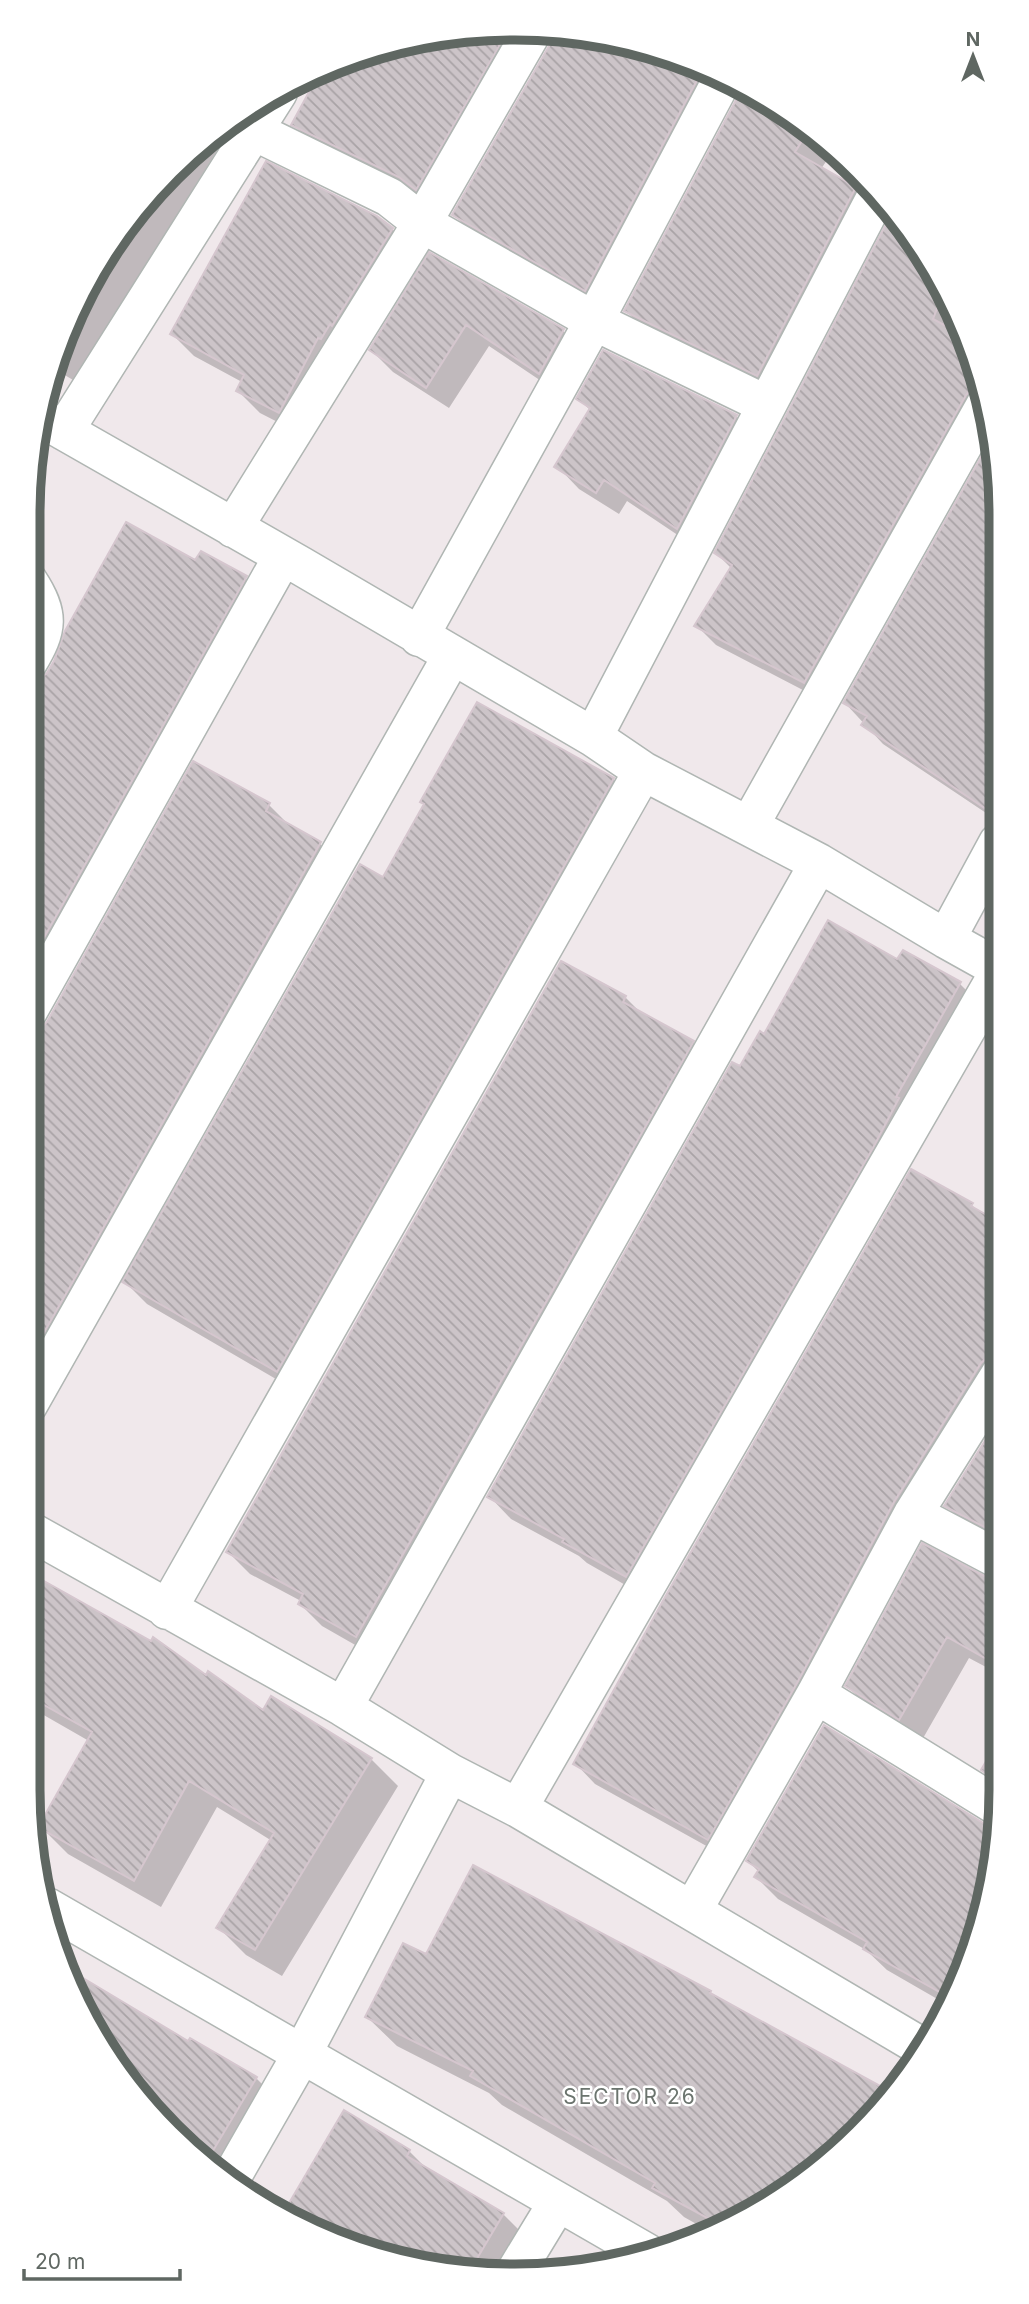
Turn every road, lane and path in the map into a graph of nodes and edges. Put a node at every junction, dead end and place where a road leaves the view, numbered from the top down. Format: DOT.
graph roads {
  1 [pos="527,40"];
  2 [pos="719,86"];
  3 [pos="267,110"];
  4 [pos="254,131"];
  5 [pos="872,204"];
  6 [pos="422,223"];
  7 [pos="594,321"];
  8 [pos="767,405"];
  9 [pos="979,417"];
  10 [pos="51,423"];
  11 [pos="233,528"];
  12 [pos="283,556"];
  13 [pos="40,599"];
  14 [pos="40,636"];
  15 [pos="419,637"];
  16 [pos="452,656"];
  17 [pos="593,737"];
  18 [pos="643,771"];
  19 [pos="749,827"];
  20 [pos="989,860"];
  21 [pos="819,863"];
  22 [pos="946,939"];
  23 [pos="989,963"];
  24 [pos="40,990"];
  25 [pos="989,990"];
  26 [pos="40,1384"];
  27 [pos="989,1393"];
  28 [pos="913,1514"];
  29 [pos="40,1537"];
  30 [pos="989,1554"];
  31 [pos="167,1609"];
  32 [pos="816,1694"];
  33 [pos="343,1707"];
  34 [pos="450,1773"];
  35 [pos="989,1801"];
  36 [pos="518,1808"];
  37 [pos="692,1911"];
  38 [pos="58,1918"];
  39 [pos="915,2043"];
  40 [pos="302,2054"];
  41 [pos="234,2172"];
  42 [pos="558,2202"];
  43 [pos="638,2248"];
  44 [pos="520,2264"];
  1 -- 6 [label="street"];
  2 -- 7 [label="street"];
  3 -- 4 [label="street"];
  4 -- 6 [label="street"];
  4 -- 10 [label="street"];
  5 -- 8 [label="street"];
  6 -- 7 [label="street"];
  6 -- 11 [label="street"];
  7 -- 8 [label="street"];
  7 -- 15 [label="street"];
  8 -- 17 [label="street"];
  9 -- 19 [label="street"];
  10 -- 11 [label="street"];
  11 -- 12 [label="street"];
  12 -- 15 [label="street"];
  12 -- 24 [label="street"];
  13 -- 14 [label="street"];
  15 -- 16 [label="street"];
  16 -- 17 [label="street"];
  16 -- 26 [label="street"];
  17 -- 18 [label="street"];
  18 -- 19 [label="street"];
  18 -- 31 [label="street"];
  19 -- 21 [label="street"];
  20 -- 22 [label="street"];
  21 -- 22 [label="street"];
  21 -- 33 [label="street"];
  22 -- 23 [label="street"];
  25 -- 36 [label="street"];
  27 -- 28 [label="street"];
  28 -- 30 [label="street"];
  28 -- 32 [label="street"];
  29 -- 31 [label="street"];
  31 -- 33 [label="street"];
  32 -- 35 [label="street"];
  32 -- 37 [label="street"];
  33 -- 34 [label="street"];
  34 -- 36 [label="street"];
  34 -- 40 [label="street"];
  36 -- 37 [label="street"];
  37 -- 39 [label="street"];
  38 -- 40 [label="street"];
  40 -- 41 [label="street"];
  40 -- 42 [label="street"];
  42 -- 43 [label="street"];
  42 -- 44 [label="street"];
}
